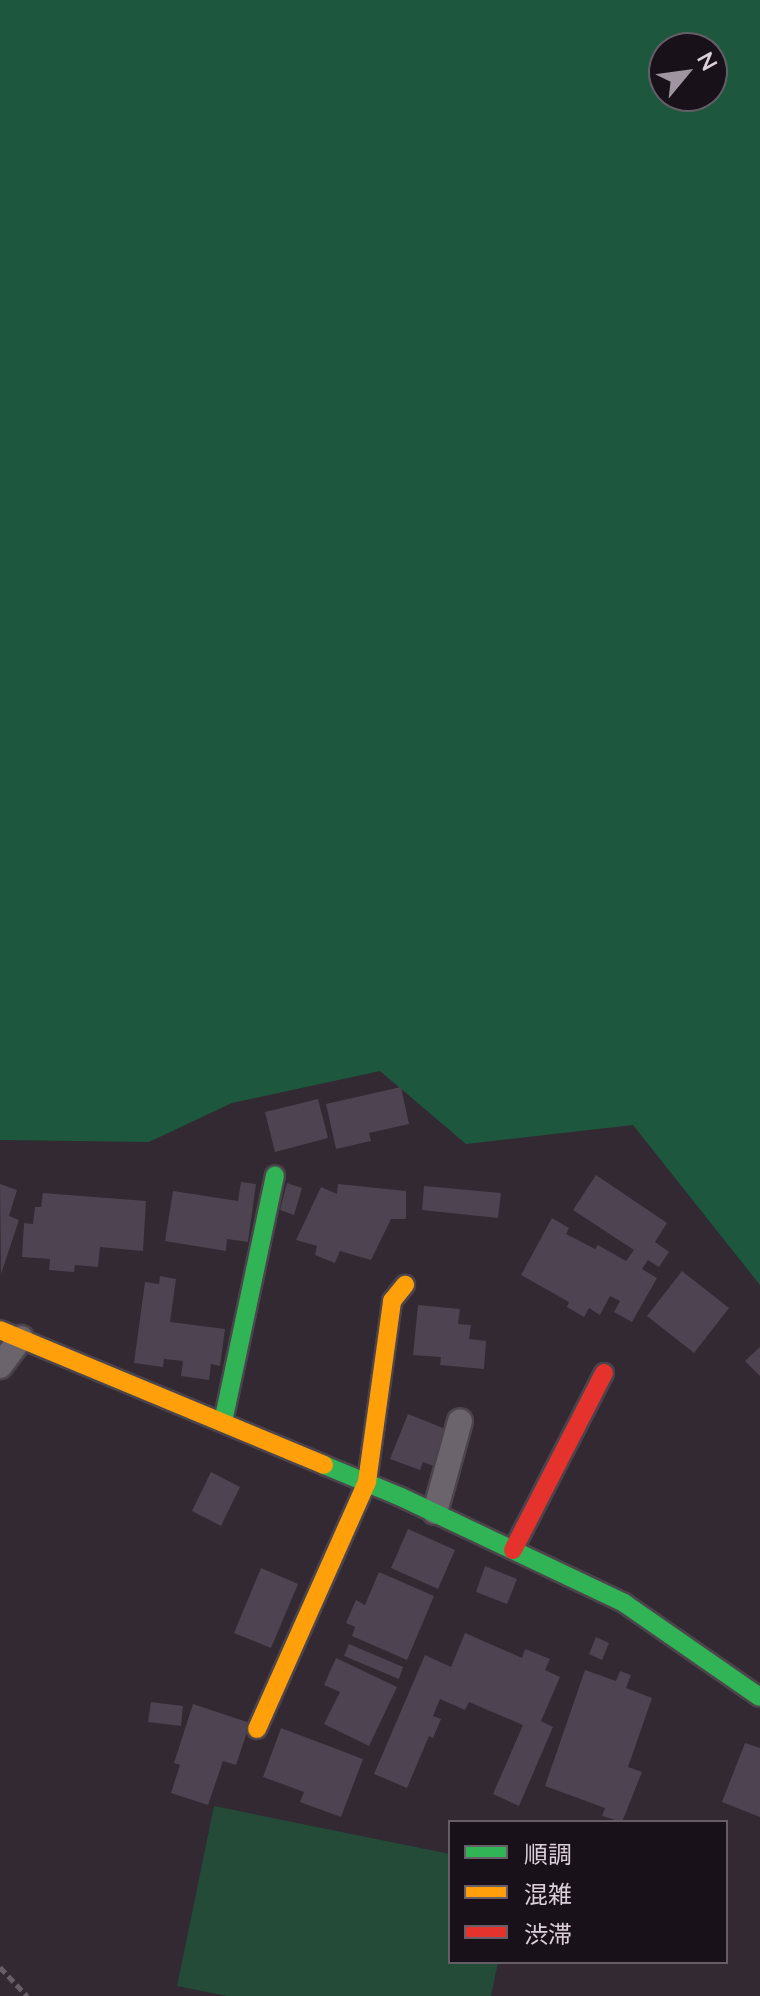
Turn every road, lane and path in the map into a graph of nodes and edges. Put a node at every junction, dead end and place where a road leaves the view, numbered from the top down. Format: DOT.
graph roads {
  1 [pos="275,1175"];
  2 [pos="405,1285"];
  3 [pos="10,1334"];
  4 [pos="0,1366"];
  5 [pos="604,1373"];
  6 [pos="460,1421"];
  7 [pos="223,1422"];
  8 [pos="367,1482"];
  9 [pos="435,1512"];
  10 [pos="513,1550"];
  11 [pos="760,1697"];
  12 [pos="257,1729"];
  13 [pos="0,1967"];
  14 [pos="27,1996"];
  1 -- 7 [label="street"];
  2 -- 8 [label="street"];
  3 -- 4 [label="street"];
  3 -- 7 [label="street"];
  5 -- 10 [label="street"];
  6 -- 9 [label="street"];
  7 -- 8 [label="street"];
  8 -- 9 [label="street"];
  8 -- 12 [label="street"];
  9 -- 10 [label="street"];
  10 -- 11 [label="street"];
  13 -- 14 [label="path"];
}
